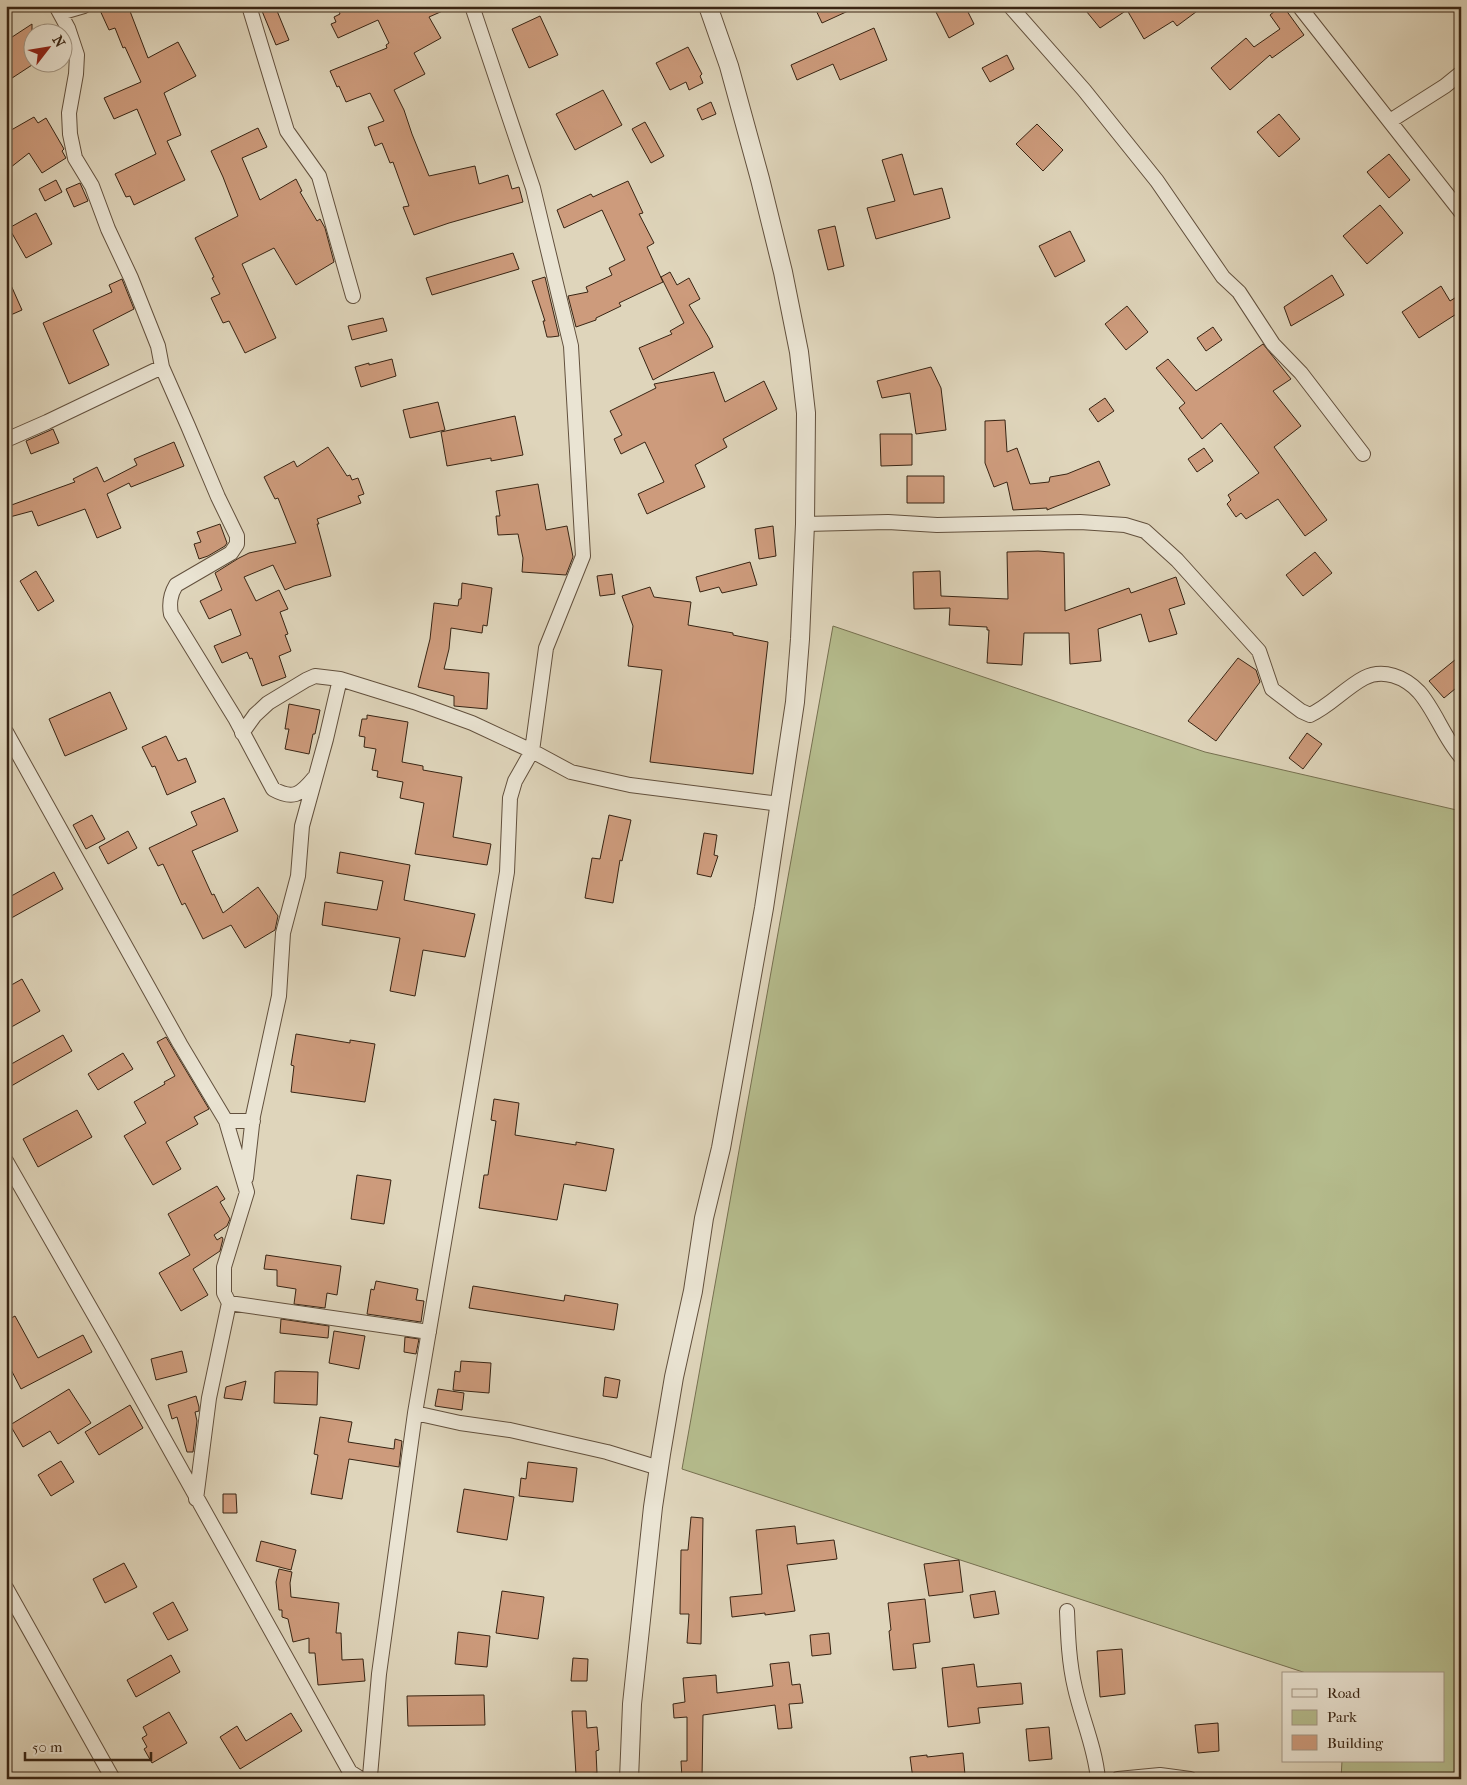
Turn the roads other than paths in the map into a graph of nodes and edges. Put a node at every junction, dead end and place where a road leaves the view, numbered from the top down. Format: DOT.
graph roads {
  1 [pos="84,6"];
  2 [pos="249,6"];
  3 [pos="472,6"];
  4 [pos="708,6"];
  5 [pos="1010,6"];
  6 [pos="1298,6"];
  7 [pos="58,10"];
  8 [pos="1461,73"];
  9 [pos="1390,121"];
  10 [pos="1461,212"];
  11 [pos="353,296"];
  12 [pos="162,367"];
  13 [pos="6,440"];
  14 [pos="1363,454"];
  15 [pos="805,524"];
  16 [pos="340,679"];
  17 [pos="6,732"];
  18 [pos="242,733"];
  19 [pos="532,751"];
  20 [pos="1461,757"];
  21 [pos="314,778"];
  22 [pos="780,804"];
  23 [pos="226,1121"];
  24 [pos="253,1121"];
  25 [pos="6,1161"];
  26 [pos="246,1185"];
  27 [pos="229,1303"];
  28 [pos="429,1332"];
  29 [pos="415,1413"];
  30 [pos="659,1468"];
  31 [pos="196,1499"];
  32 [pos="6,1588"];
  33 [pos="1067,1610"];
  34 [pos="114,1779"];
  35 [pos="361,1779"];
  36 [pos="372,1779"];
  37 [pos="629,1779"];
  38 [pos="1098,1779"];
  39 [pos="1118,1779"];
  40 [pos="1190,1779"];
  1 -- 7 [label="street"];
  2 -- 11 [label="street"];
  3 -- 19 [label="street"];
  4 -- 15 [label="street"];
  5 -- 14 [label="street"];
  6 -- 9 [label="street"];
  7 -- 12 [label="street"];
  8 -- 9 [label="street"];
  9 -- 10 [label="street"];
  12 -- 13 [label="street"];
  12 -- 18 [label="street"];
  15 -- 20 [label="street"];
  15 -- 22 [label="street"];
  16 -- 18 [label="street"];
  16 -- 19 [label="street"];
  16 -- 21 [label="street"];
  17 -- 23 [label="street"];
  18 -- 21 [label="street"];
  19 -- 22 [label="street"];
  19 -- 28 [label="street"];
  21 -- 24 [label="street"];
  22 -- 30 [label="street"];
  23 -- 24 [label="street"];
  23 -- 26 [label="street"];
  24 -- 26 [label="street"];
  25 -- 31 [label="street"];
  26 -- 27 [label="street"];
  27 -- 28 [label="street"];
  27 -- 31 [label="street"];
  28 -- 29 [label="street"];
  29 -- 30 [label="street"];
  29 -- 36 [label="street"];
  30 -- 37 [label="street"];
  31 -- 35 [label="street"];
  32 -- 34 [label="street"];
  33 -- 38 [label="street"];
  39 -- 40 [label="street"];
}
